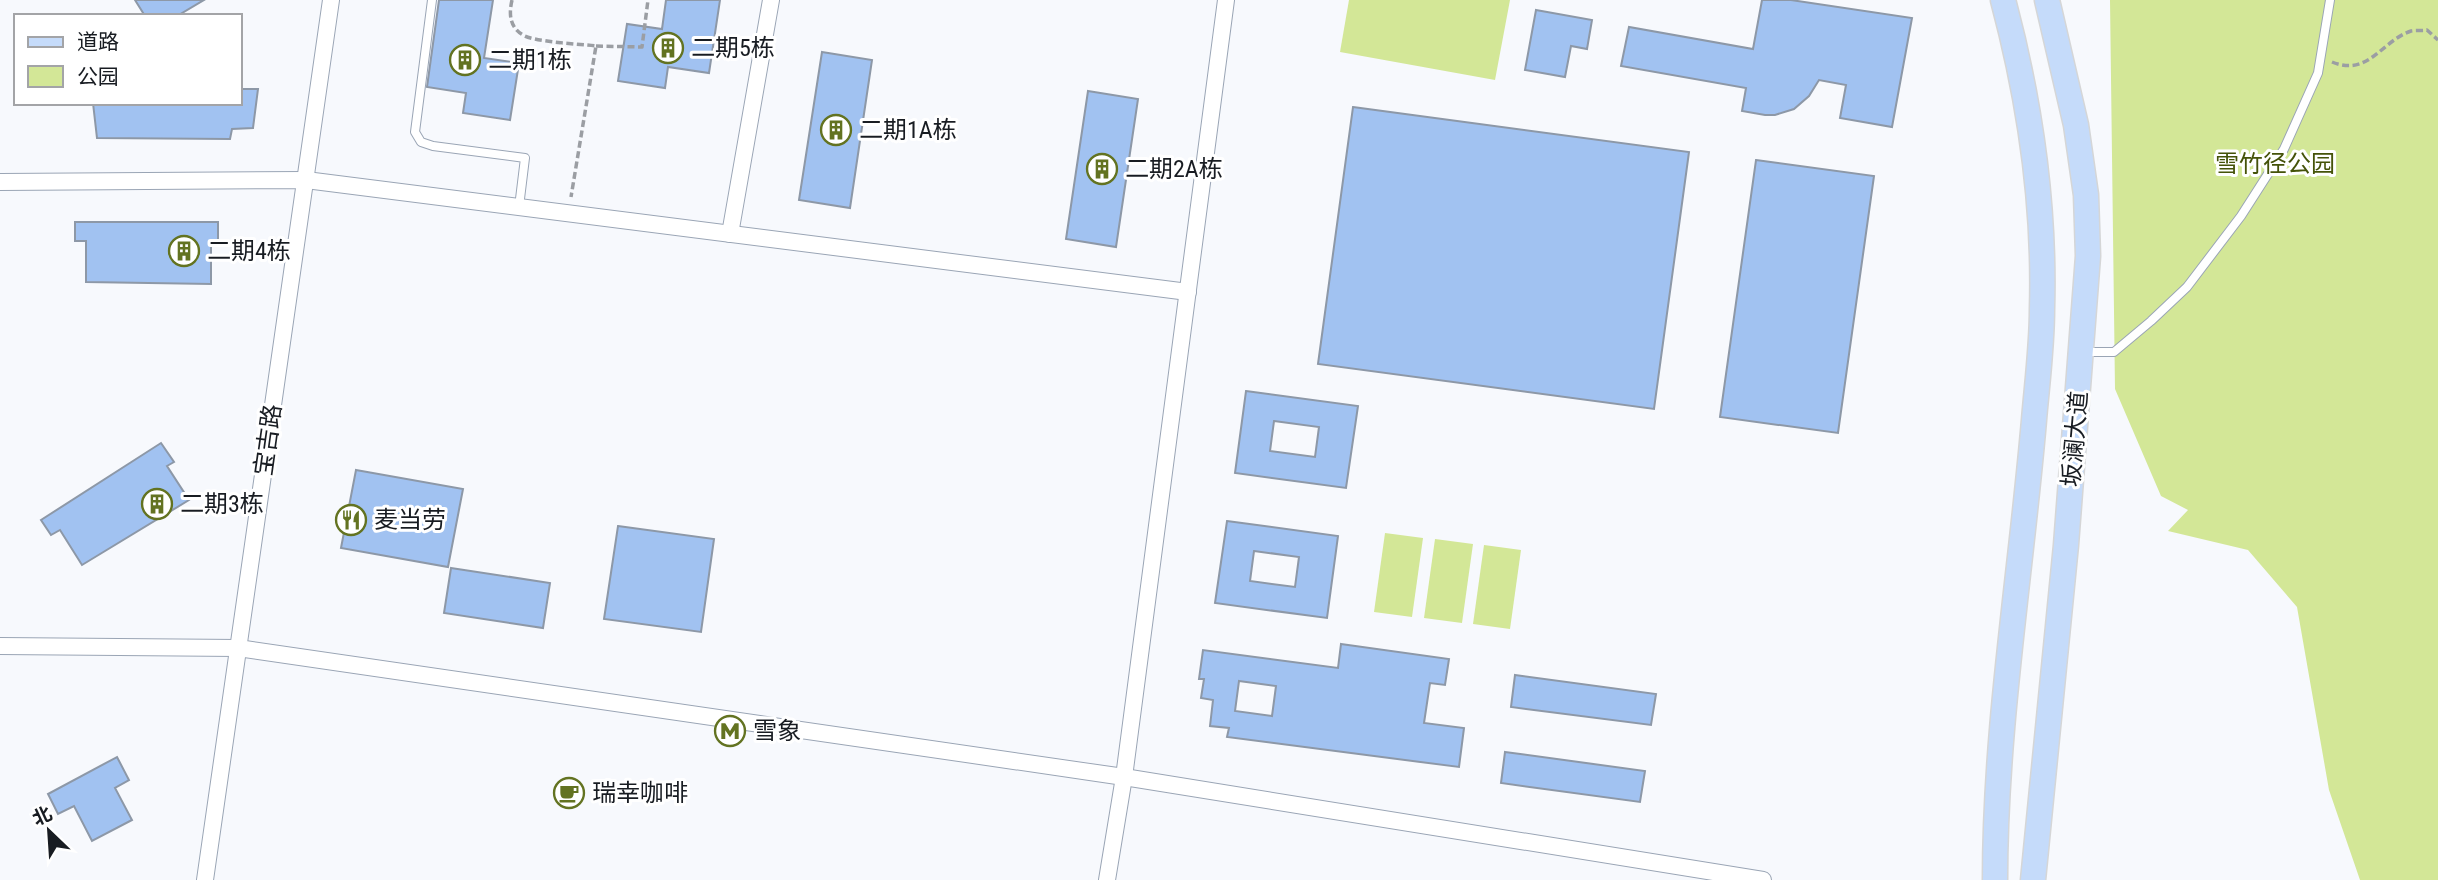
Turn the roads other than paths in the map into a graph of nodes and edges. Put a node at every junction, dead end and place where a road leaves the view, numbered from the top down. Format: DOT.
graph roads {
  1 [pos="331,0"];
  2 [pos="432,0"];
  3 [pos="771,0"];
  4 [pos="1226,0"];
  5 [pos="2003,0"];
  6 [pos="2048,0"];
  7 [pos="2330,0"];
  8 [pos="306,180"];
  9 [pos="0,182"];
  10 [pos="519,207"];
  11 [pos="730,234"];
  12 [pos="1188,292"];
  13 [pos="2082,352"];
  14 [pos="0,646"];
  15 [pos="238,648"];
  16 [pos="1124,777"];
  17 [pos="205,880"];
  18 [pos="1107,880"];
  19 [pos="1763,880"];
  20 [pos="1995,880"];
  21 [pos="2033,880"];
  1 -- 8 [label="street, 宝吉路"];
  2 -- 10 [label="lane"];
  3 -- 11 [label="street"];
  4 -- 12 [label="street"];
  5 -- 20 [label="main road, 坂澜大道"];
  6 -- 13 [label="main road, 坂澜大道"];
  7 -- 13 [label="lane"];
  8 -- 9 [label="street"];
  8 -- 10 [label="street"];
  8 -- 15 [label="street, 宝吉路"];
  10 -- 11 [label="street"];
  11 -- 12 [label="street"];
  12 -- 16 [label="street"];
  13 -- 21 [label="main road, 坂澜大道"];
  14 -- 15 [label="street"];
  15 -- 16 [label="street"];
  15 -- 17 [label="street, 宝吉路"];
  16 -- 18 [label="street"];
  16 -- 19 [label="street"];
}
